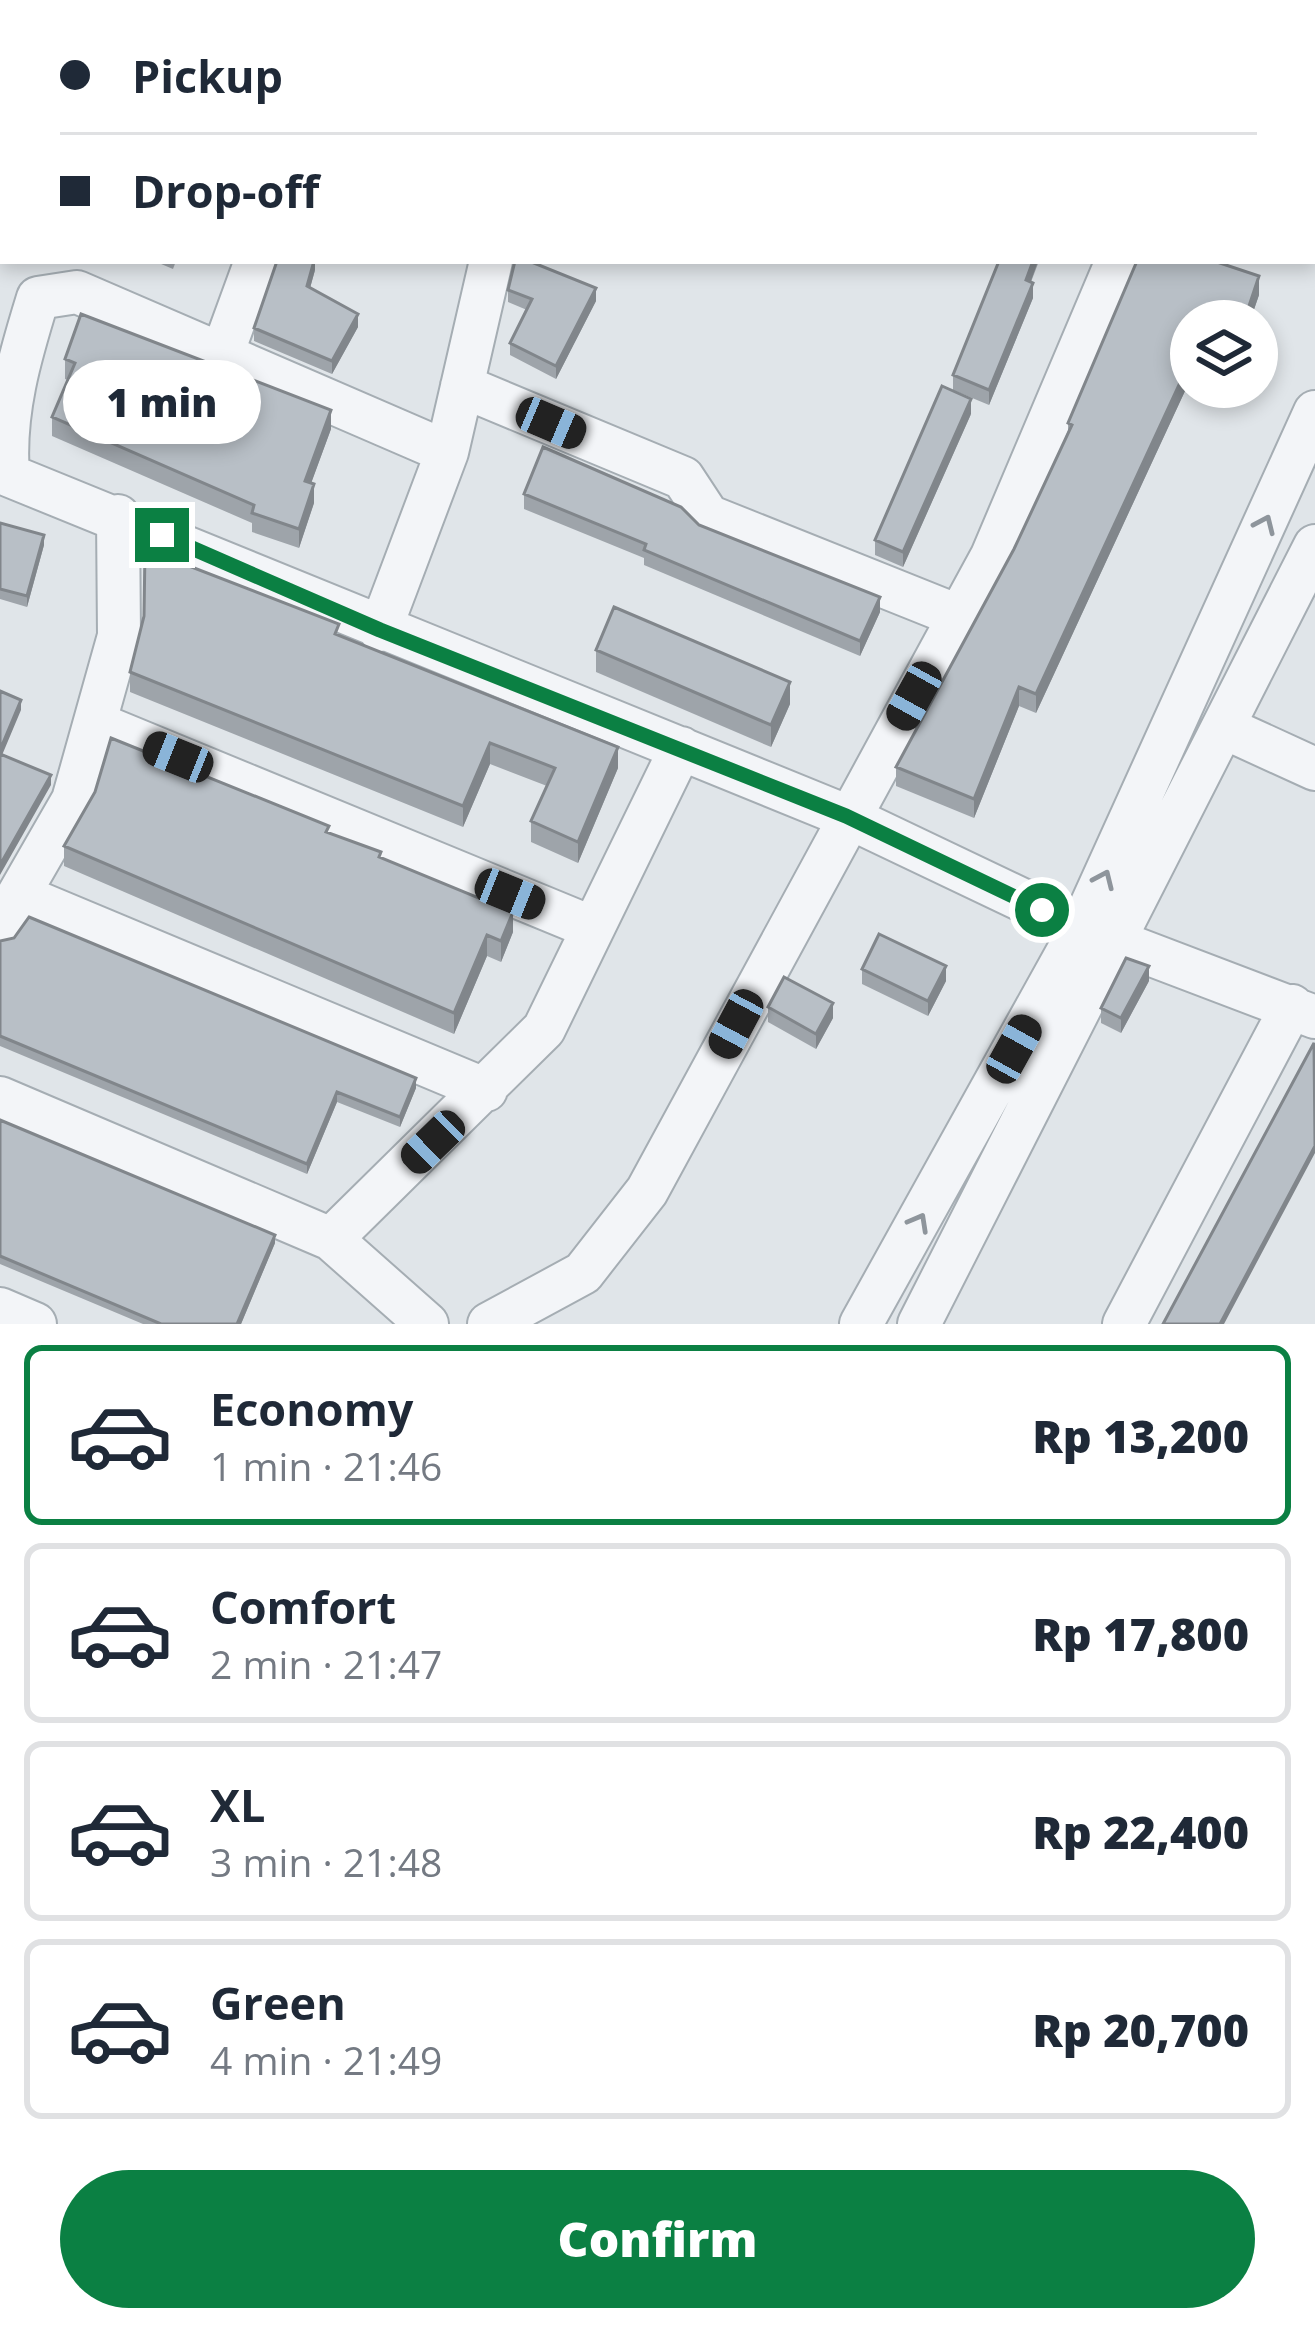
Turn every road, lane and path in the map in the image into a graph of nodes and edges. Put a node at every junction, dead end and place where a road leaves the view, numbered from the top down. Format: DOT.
graph roads {
  1 [pos="255,264"];
  2 [pos="490,264"];
  3 [pos="1116,264"];
  4 [pos="221,357"];
  5 [pos="462,386"];
  6 [pos="1315,412"];
  7 [pos="447,452"];
  8 [pos="4,474"];
  9 [pos="118,516"];
  10 [pos="1315,546"];
  11 [pos="958,616"];
  12 [pos="380,630"];
  13 [pos="95,723"];
  14 [pos="1223,727"];
  15 [pos="681,748"];
  16 [pos="1315,769"];
  17 [pos="846,816"];
  18 [pos="9,911"];
  19 [pos="593,928"];
  20 [pos="1100,933"];
  21 [pos="1304,1012"];
  22 [pos="486,1090"];
  23 [pos="0,1098"];
  24 [pos="331,1238"];
  25 [pos="0,1309"];
  26 [pos="35,1324"];
  27 [pos="427,1324"];
  28 [pos="489,1324"];
  29 [pos="861,1324"];
  30 [pos="919,1324"];
  31 [pos="1124,1324"];
  1 -- 4 [label="street"];
  2 -- 5 [label="street"];
  3 -- 11 [label="street"];
  4 -- 7 [label="street"];
  4 -- 8 [label="street"];
  5 -- 7 [label="street"];
  5 -- 11 [label="street"];
  20 -- 6 [label="street, one-way"];
  7 -- 12 [label="street"];
  8 -- 9 [label="street"];
  9 -- 12 [label="street"];
  9 -- 13 [label="street"];
  10 -- 14 [label="street"];
  11 -- 17 [label="street"];
  12 -- 15 [label="street"];
  13 -- 18 [label="street"];
  13 -- 19 [label="street"];
  14 -- 16 [label="street"];
  14 -- 20 [label="street"];
  15 -- 17 [label="street"];
  15 -- 19 [label="street"];
  17 -- 20 [label="street"];
  17 -- 28 [label="street"];
  18 -- 22 [label="street"];
  19 -- 22 [label="street"];
  20 -- 21 [label="street"];
  29 -- 20 [label="street, one-way"];
  20 -- 30 [label="street"];
  21 -- 31 [label="street"];
  22 -- 24 [label="street"];
  23 -- 24 [label="street"];
  24 -- 27 [label="street"];
  25 -- 26 [label="street"];
}
